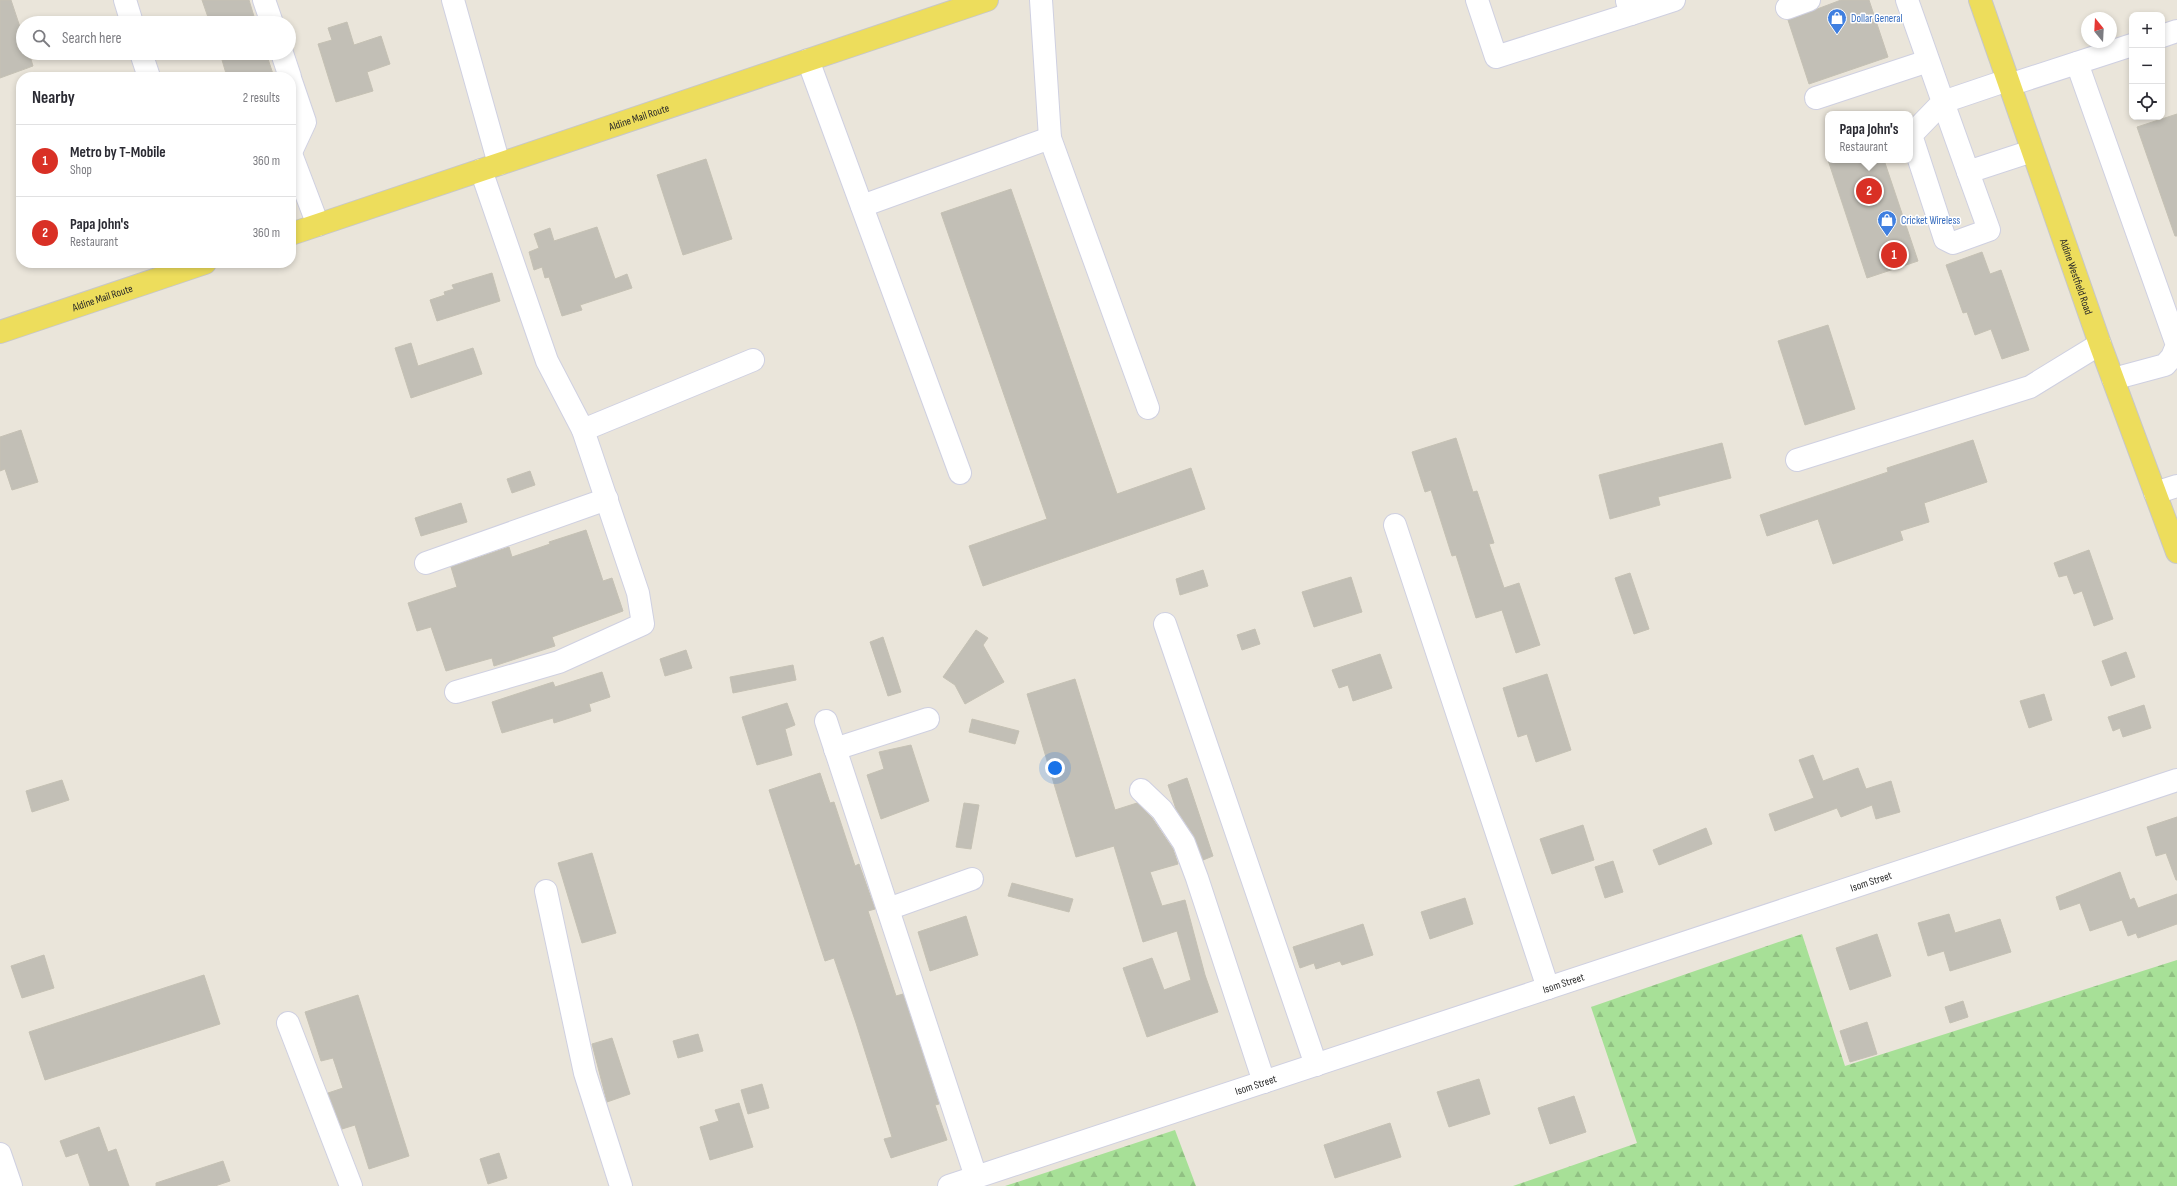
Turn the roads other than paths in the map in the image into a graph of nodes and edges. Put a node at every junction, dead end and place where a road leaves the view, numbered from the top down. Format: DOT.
graph roads {
  1 [pos="125,0"];
  2 [pos="264,0"];
  3 [pos="453,0"];
  4 [pos="987,0"];
  5 [pos="1042,0"];
  6 [pos="1477,0"];
  7 [pos="1674,0"];
  8 [pos="1809,0"];
  9 [pos="1907,0"];
  10 [pos="1980,0"];
  11 [pos="1629,7"];
  12 [pos="1786,8"];
  13 [pos="130,16"];
  14 [pos="270,16"];
  15 [pos="2177,31"];
  16 [pos="2165,35"];
  17 [pos="2129,46"];
  18 [pos="143,60"];
  19 [pos="284,60"];
  20 [pos="808,60"];
  21 [pos="1928,62"];
  22 [pos="2077,63"];
  23 [pos="147,72"];
  24 [pos="288,72"];
  25 [pos="2008,83"];
  26 [pos="296,96"];
  27 [pos="1816,98"];
  28 [pos="1943,102"];
  29 [pos="1913,135"];
  30 [pos="1050,138"];
  31 [pos="1913,141"];
  32 [pos="296,142"];
  33 [pos="2032,151"];
  34 [pos="296,166"];
  35 [pos="490,167"];
  36 [pos="1968,172"];
  37 [pos="862,206"];
  38 [pos="318,225"];
  39 [pos="296,232"];
  40 [pos="189,268"];
  41 [pos="0,332"];
  42 [pos="2100,344"];
  43 [pos="753,360"];
  44 [pos="2113,379"];
  45 [pos="1148,408"];
  46 [pos="583,430"];
  47 [pos="1797,460"];
  48 [pos="960,473"];
  49 [pos="2177,486"];
  50 [pos="2155,493"];
  51 [pos="606,499"];
  52 [pos="1395,525"];
  53 [pos="2177,552"];
  54 [pos="426,563"];
  55 [pos="1165,624"];
  56 [pos="456,692"];
  57 [pos="928,719"];
  58 [pos="826,721"];
  59 [pos="835,749"];
  60 [pos="2177,780"];
  61 [pos="1141,790"];
  62 [pos="972,879"];
  63 [pos="546,891"];
  64 [pos="888,909"];
  65 [pos="1548,988"];
  66 [pos="288,1023"];
  67 [pos="1316,1065"];
  68 [pos="1264,1082"];
  69 [pos="0,1154"];
  70 [pos="976,1177"];
  71 [pos="11,1186"];
  72 [pos="351,1186"];
  73 [pos="621,1186"];
  74 [pos="949,1186"];
  1 -- 13 [label="street"];
  2 -- 14 [label="street"];
  3 -- 35 [label="street"];
  4 -- 20 [label="main road, Aldine Mail Route"];
  5 -- 30 [label="street"];
  6 -- 11 [label="street"];
  7 -- 11 [label="street"];
  8 -- 12 [label="street"];
  9 -- 21 [label="street"];
  10 -- 25 [label="main road, Aldine Westfield Road"];
  15 -- 16 [label="street"];
  17 -- 22 [label="street"];
  18 -- 23 [label="street"];
  19 -- 24 [label="street"];
  20 -- 35 [label="main road, Aldine Mail Route"];
  20 -- 37 [label="street"];
  21 -- 27 [label="street"];
  21 -- 28 [label="street"];
  22 -- 25 [label="street"];
  22 -- 44 [label="street"];
  25 -- 28 [label="street"];
  25 -- 33 [label="main road, Aldine Westfield Road"];
  26 -- 32 [label="street"];
  28 -- 29 [label="street"];
  28 -- 36 [label="street"];
  30 -- 37 [label="street"];
  30 -- 45 [label="street"];
  31 -- 36 [label="street"];
  33 -- 36 [label="street"];
  33 -- 42 [label="main road, Aldine Westfield Road"];
  34 -- 38 [label="street"];
  35 -- 38 [label="main road, Aldine Mail Route"];
  35 -- 46 [label="street"];
  37 -- 48 [label="street"];
  38 -- 39 [label="main road, Aldine Mail Route"];
  40 -- 41 [label="main road, Aldine Mail Route"];
  42 -- 44 [label="main road, Aldine Westfield Road"];
  42 -- 47 [label="street"];
  43 -- 46 [label="street"];
  44 -- 50 [label="main road, Aldine Westfield Road"];
  46 -- 51 [label="street"];
  49 -- 50 [label="street"];
  50 -- 53 [label="main road, Aldine Westfield Road"];
  51 -- 54 [label="street"];
  51 -- 56 [label="street"];
  52 -- 65 [label="street"];
  55 -- 67 [label="street"];
  57 -- 59 [label="street"];
  58 -- 59 [label="street"];
  59 -- 64 [label="street"];
  60 -- 65 [label="street, Isom Street"];
  61 -- 68 [label="street"];
  62 -- 64 [label="street"];
  63 -- 73 [label="street"];
  64 -- 70 [label="street"];
  65 -- 67 [label="street, Isom Street"];
  66 -- 72 [label="street"];
  67 -- 68 [label="street, Isom Street"];
  68 -- 70 [label="street, Isom Street"];
  69 -- 71 [label="street"];
  70 -- 74 [label="street, Isom Street"];
}
